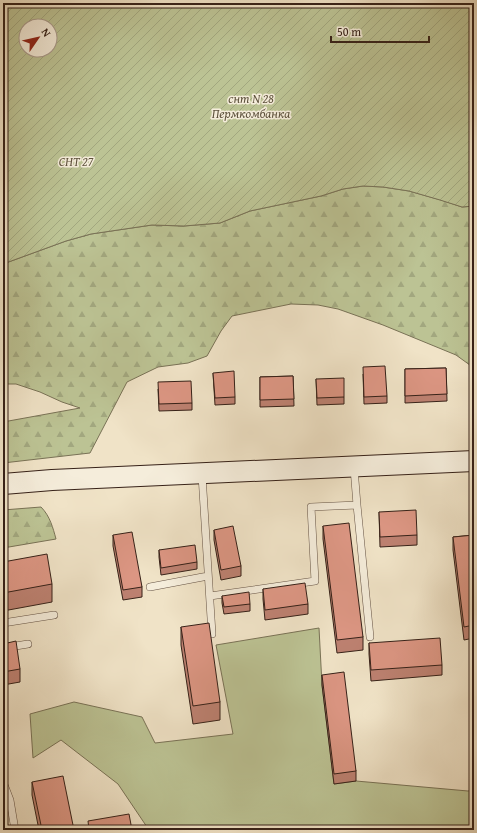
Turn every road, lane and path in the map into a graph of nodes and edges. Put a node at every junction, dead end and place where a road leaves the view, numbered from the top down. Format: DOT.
graph roads {
  1 [pos="474,461"];
  2 [pos="354,466"];
  3 [pos="202,473"];
  4 [pos="3,484"];
  5 [pos="357,505"];
  6 [pos="208,576"];
  7 [pos="150,587"];
  8 [pos="210,596"];
  9 [pos="54,615"];
  10 [pos="3,623"];
  11 [pos="212,634"];
  12 [pos="370,637"];
  13 [pos="28,644"];
  14 [pos="3,648"];
  15 [pos="3,782"];
  16 [pos="15,830"];
  1 -- 2 [label="street"];
  2 -- 3 [label="street"];
  2 -- 5 [label="lane"];
  3 -- 4 [label="street"];
  3 -- 6 [label="lane"];
  5 -- 8 [label="lane"];
  5 -- 12 [label="lane"];
  6 -- 7 [label="lane"];
  6 -- 8 [label="lane"];
  8 -- 11 [label="lane"];
  9 -- 10 [label="lane"];
  13 -- 14 [label="lane"];
  15 -- 16 [label="lane"];
}
